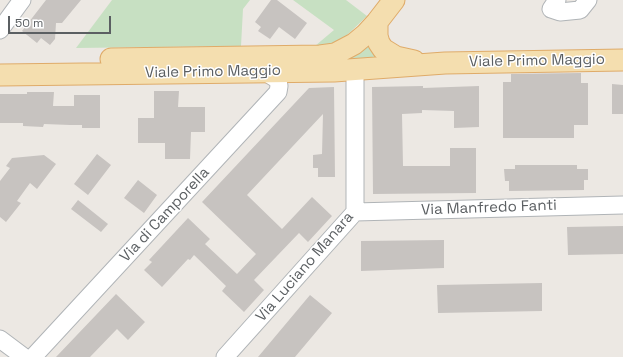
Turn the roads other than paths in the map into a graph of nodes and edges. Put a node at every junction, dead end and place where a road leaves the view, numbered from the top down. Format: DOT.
graph roads {
  1 [pos="22,0"];
  2 [pos="394,0"];
  3 [pos="557,0"];
  4 [pos="588,0"];
  5 [pos="0,30"];
  6 [pos="378,33"];
  7 [pos="0,60"];
  8 [pos="623,60"];
  9 [pos="427,64"];
  10 [pos="354,70"];
  11 [pos="265,72"];
  12 [pos="0,75"];
  13 [pos="623,205"];
  14 [pos="355,212"];
  15 [pos="0,339"];
  16 [pos="24,357"];
  17 [pos="33,357"];
  18 [pos="225,357"];
  1 -- 5 [label="street"];
  2 -- 6 [label="main road, Viale Primo Maggio"];
  3 -- 4 [label="street"];
  6 -- 7 [label="main road, Viale Primo Maggio"];
  6 -- 9 [label="main road, Viale Primo Maggio"];
  8 -- 9 [label="main road, Viale Primo Maggio"];
  9 -- 10 [label="main road, Viale Primo Maggio"];
  10 -- 11 [label="main road, Viale Primo Maggio"];
  10 -- 14 [label="street, Via Luciano Manara"];
  11 -- 12 [label="main road, Viale Primo Maggio"];
  11 -- 17 [label="street, Via di Camporella"];
  13 -- 14 [label="street, Via Manfredo Fanti"];
  14 -- 18 [label="street, Via Luciano Manara"];
  15 -- 16 [label="street"];
}
